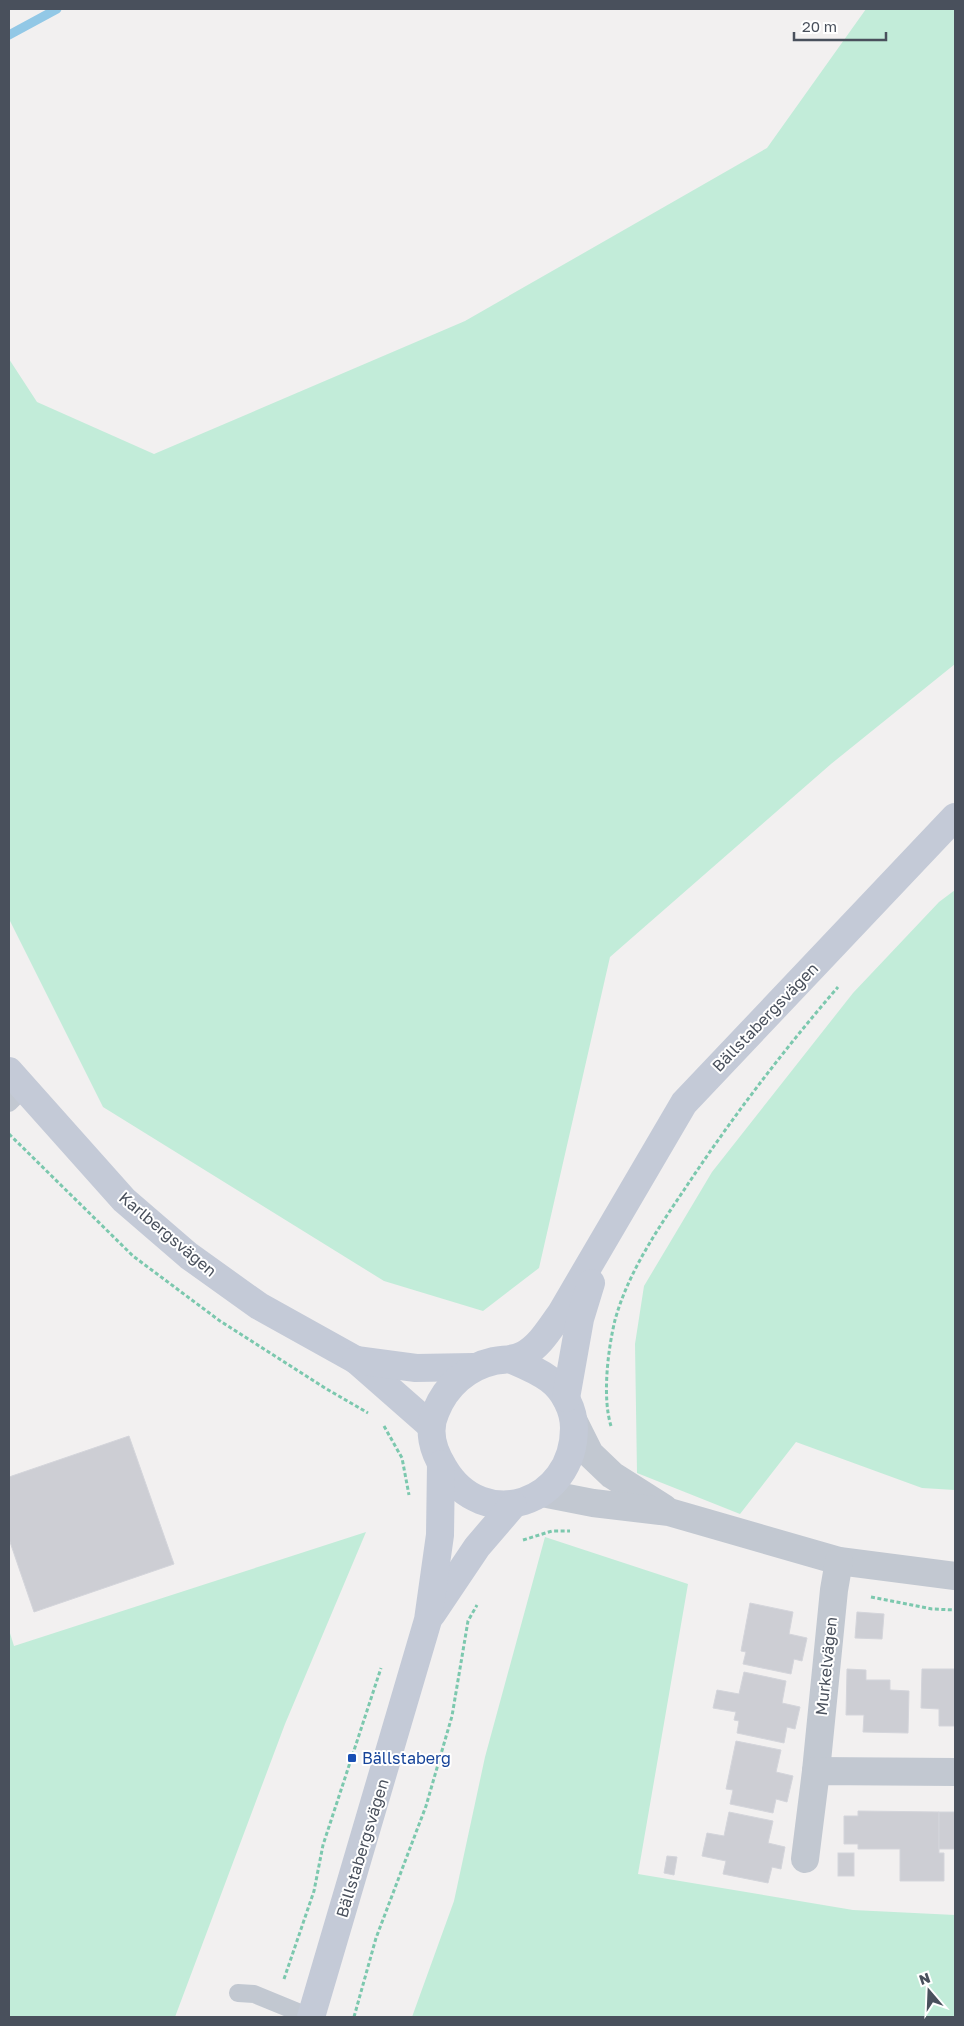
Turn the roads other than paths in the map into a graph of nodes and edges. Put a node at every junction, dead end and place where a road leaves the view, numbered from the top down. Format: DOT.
graph roads {
  1 [pos="955,817"];
  2 [pos="13,1088"];
  3 [pos="604,1239"];
  4 [pos="356,1360"];
  5 [pos="512,1360"];
  6 [pos="473,1367"];
  7 [pos="570,1410"];
  8 [pos="430,1425"];
  9 [pos="441,1464"];
  10 [pos="542,1493"];
  11 [pos="513,1505"];
  12 [pos="669,1512"];
  13 [pos="839,1561"];
  14 [pos="955,1576"];
  15 [pos="428,1620"];
  16 [pos="816,1771"];
  17 [pos="955,1772"];
  18 [pos="805,1859"];
  19 [pos="238,1994"];
  20 [pos="311,2017"];
  1 -- 3 [label="street, Bällstabergsvägen"];
  2 -- 4 [label="street, Karlbergsvägen"];
  3 -- 5 [label="street, Bällstabergsvägen"];
  3 -- 7 [label="street, Bällstabergsvägen"];
  4 -- 6 [label="street, Karlbergsvägen"];
  4 -- 8 [label="street, Karlbergsvägen"];
  5 -- 6 [label="street, Bällstabergsvägen"];
  5 -- 7 [label="street"];
  6 -- 8 [label="street, Bällstabergsvägen"];
  7 -- 10 [label="street, Bällstabergsvägen"];
  7 -- 12 [label="street"];
  8 -- 9 [label="street, Bällstabergsvägen"];
  9 -- 11 [label="street, Bällstabergsvägen"];
  9 -- 15 [label="street, Bällstabergsvägen"];
  10 -- 11 [label="street, Bällstabergsvägen"];
  10 -- 12 [label="street"];
  11 -- 15 [label="street, Bällstabergsvägen"];
  12 -- 13 [label="street"];
  13 -- 14 [label="street"];
  13 -- 16 [label="street, Murkelvägen"];
  15 -- 20 [label="street, Bällstabergsvägen"];
  16 -- 17 [label="street"];
  16 -- 18 [label="street, Murkelvägen"];
  19 -- 20 [label="lane"];
}
